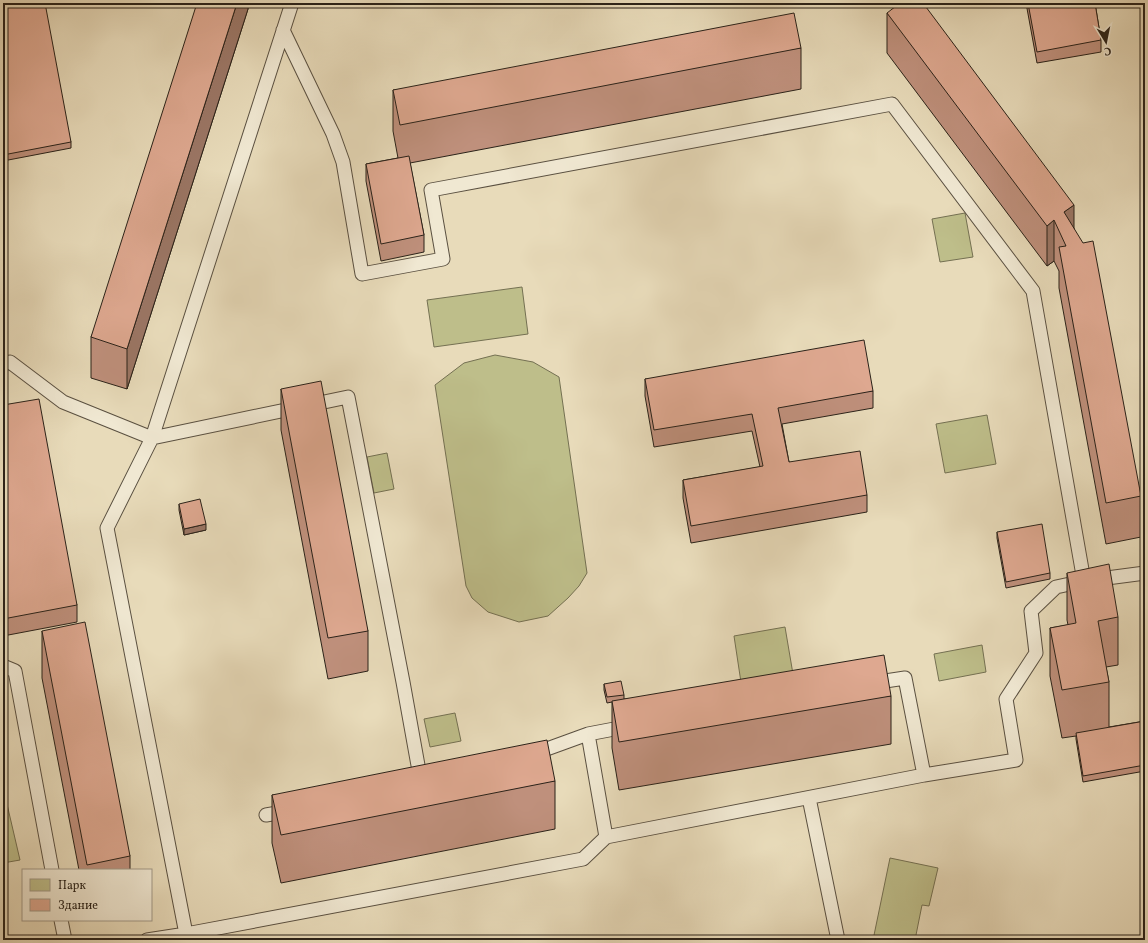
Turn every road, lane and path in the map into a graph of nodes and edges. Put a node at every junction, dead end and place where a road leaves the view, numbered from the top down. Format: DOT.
graph roads {
  1 [pos="292,3"];
  2 [pos="283,30"];
  3 [pos="3,364"];
  4 [pos="152,438"];
  5 [pos="1145,573"];
  6 [pos="1084,581"];
  7 [pos="3,666"];
  8 [pos="859,686"];
  9 [pos="642,724"];
  10 [pos="588,734"];
  11 [pos="521,759"];
  12 [pos="924,775"];
  13 [pos="436,780"];
  14 [pos="421,783"];
  15 [pos="405,787"];
  16 [pos="809,798"];
  17 [pos="305,807"];
  18 [pos="266,815"];
  19 [pos="606,837"];
  20 [pos="52,869"];
  21 [pos="61,921"];
  22 [pos="184,937"];
  23 [pos="65,940"];
  24 [pos="147,940"];
  25 [pos="838,940"];
  1 -- 2 [label="lane"];
  2 -- 4 [label="lane"];
  2 -- 6 [label="lane"];
  3 -- 4 [label="lane"];
  4 -- 14 [label="lane"];
  4 -- 22 [label="lane"];
  5 -- 6 [label="lane"];
  6 -- 12 [label="lane"];
  7 -- 20 [label="lane"];
  8 -- 12 [label="lane"];
  9 -- 10 [label="lane"];
  10 -- 11 [label="lane"];
  10 -- 19 [label="lane"];
  12 -- 16 [label="lane"];
  13 -- 14 [label="lane"];
  14 -- 15 [label="lane"];
  16 -- 19 [label="lane"];
  16 -- 25 [label="lane"];
  17 -- 18 [label="lane"];
  19 -- 22 [label="lane"];
  21 -- 23 [label="lane"];
  22 -- 24 [label="lane"];
}
